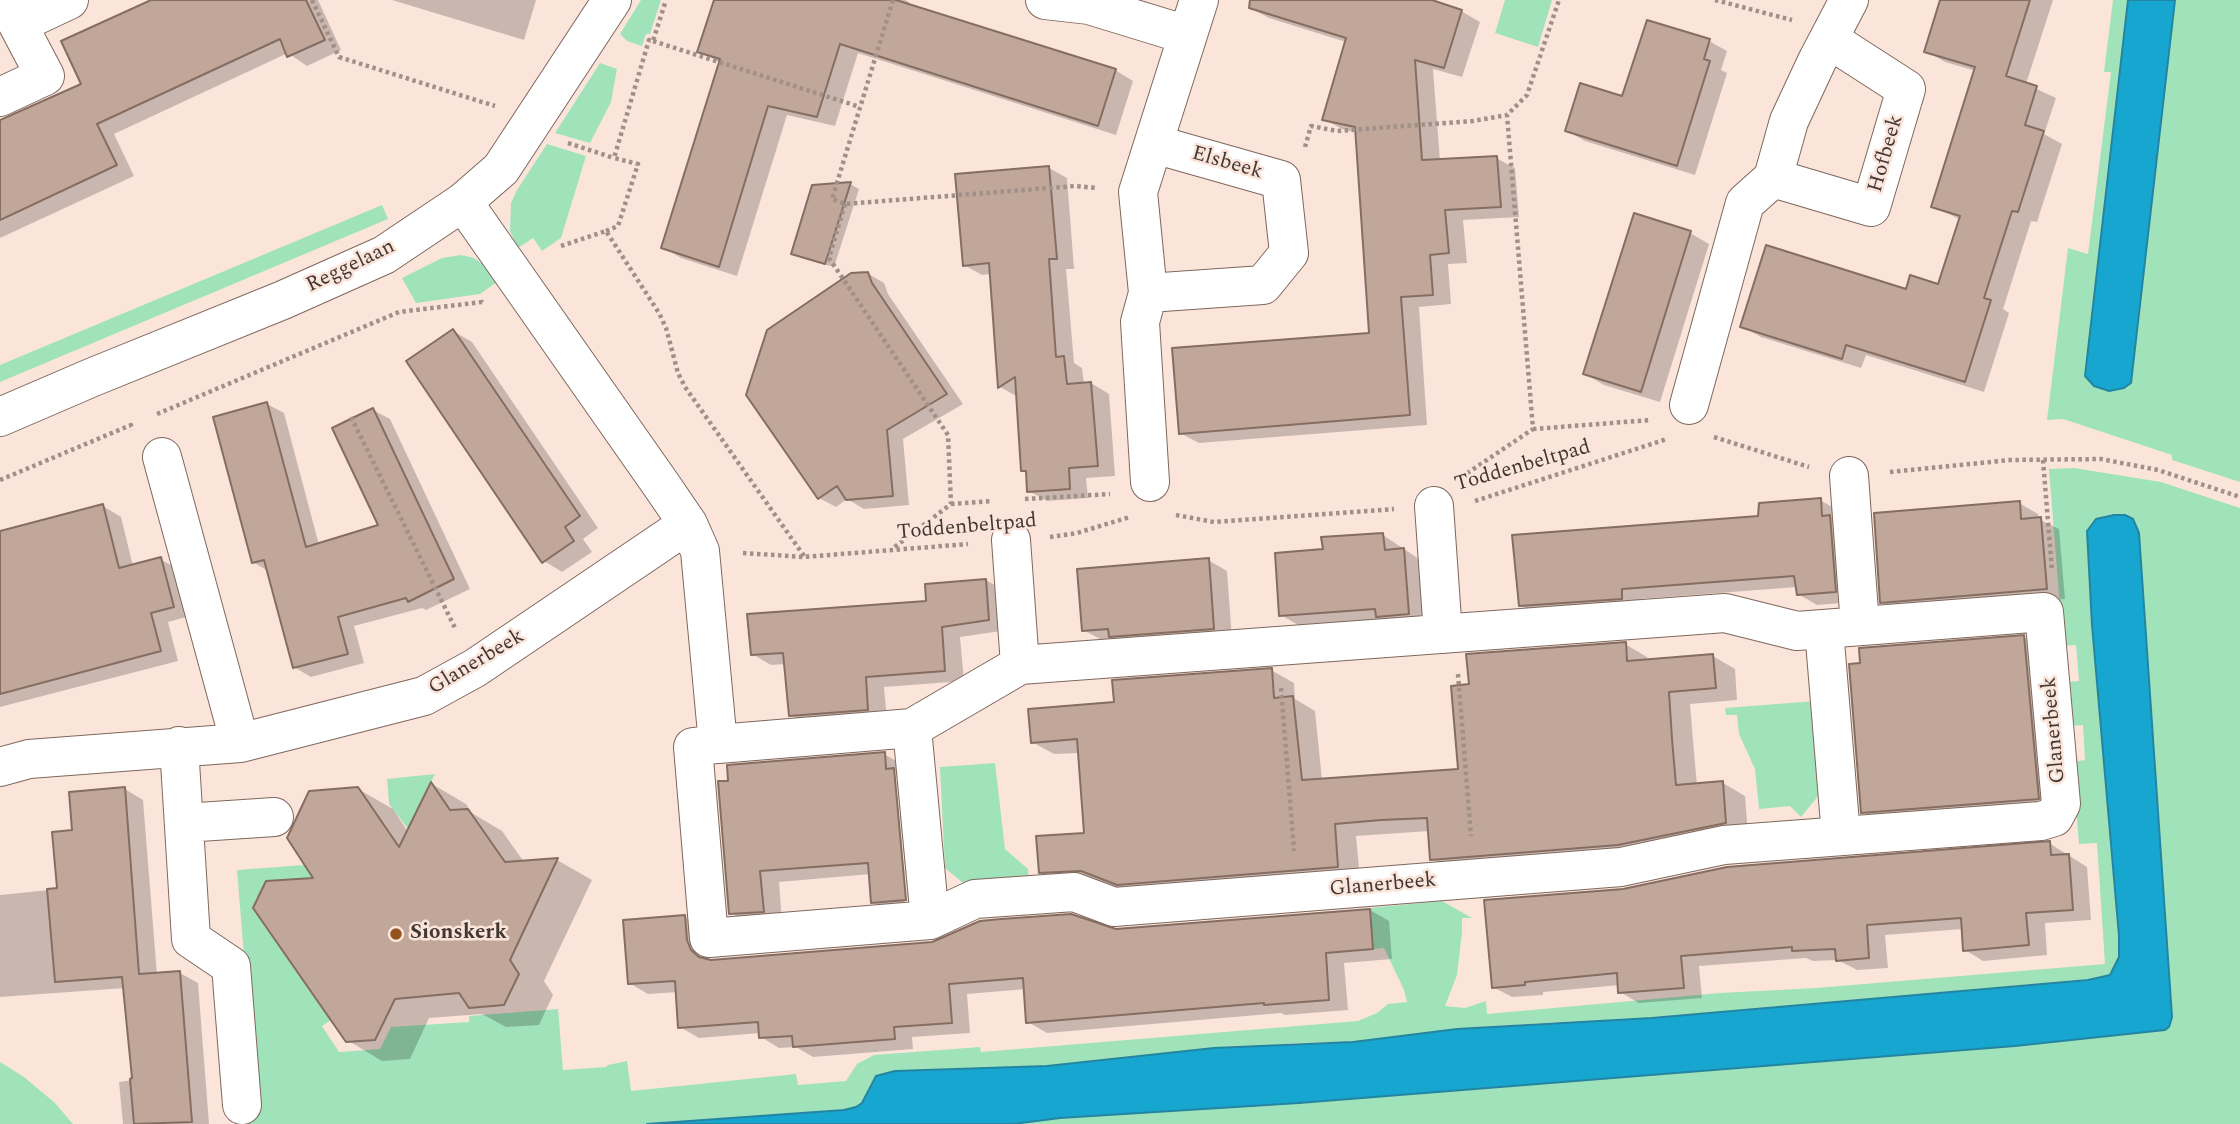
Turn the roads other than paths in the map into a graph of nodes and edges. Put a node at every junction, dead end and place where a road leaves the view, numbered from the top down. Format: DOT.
graph roads {
  1 [pos="69,0"];
  2 [pos="612,0"];
  3 [pos="1045,0"];
  4 [pos="1849,0"];
  5 [pos="12,12"];
  6 [pos="1193,17"];
  7 [pos="1830,40"];
  8 [pos="0,97"];
  9 [pos="1154,144"];
  10 [pos="1773,178"];
  11 [pos="463,202"];
  12 [pos="1148,293"];
  13 [pos="0,418"];
  14 [pos="1683,424"];
  15 [pos="162,457"];
  16 [pos="1849,476"];
  17 [pos="1151,504"];
  18 [pos="1450,505"];
  19 [pos="694,537"];
  20 [pos="1011,540"];
  21 [pos="1842,628"];
  22 [pos="1443,634"];
  23 [pos="1020,665"];
  24 [pos="912,729"];
  25 [pos="240,743"];
  26 [pos="718,744"];
  27 [pos="179,746"];
  28 [pos="0,767"];
  29 [pos="274,817"];
  30 [pos="184,823"];
  31 [pos="1841,836"];
  32 [pos="930,920"];
  33 [pos="242,1105"];
  1 -- 5 [label="street"];
  2 -- 11 [label="street, Reggelaan"];
  3 -- 6 [label="street"];
  4 -- 7 [label="street"];
  5 -- 8 [label="street"];
  6 -- 9 [label="street"];
  7 -- 10 [label="street"];
  7 -- 10 [label="street, Hofbeek"];
  9 -- 12 [label="street"];
  9 -- 12 [label="street, Elsbeek"];
  10 -- 14 [label="street"];
  11 -- 13 [label="street, Reggelaan"];
  11 -- 19 [label="street"];
  12 -- 17 [label="street"];
  15 -- 25 [label="street"];
  16 -- 21 [label="street"];
  18 -- 22 [label="street"];
  19 -- 25 [label="street, Glanerbeek"];
  19 -- 26 [label="street"];
  20 -- 23 [label="street"];
  21 -- 22 [label="street, Glanerbeek"];
  21 -- 31 [label="street"];
  21 -- 31 [label="street, Glanerbeek"];
  22 -- 23 [label="street, Glanerbeek"];
  23 -- 24 [label="street, Glanerbeek"];
  24 -- 26 [label="street, Glanerbeek"];
  24 -- 32 [label="street"];
  25 -- 27 [label="street, Glanerbeek"];
  26 -- 32 [label="street, Glanerbeek"];
  27 -- 28 [label="street, Glanerbeek"];
  27 -- 30 [label="street"];
  29 -- 30 [label="street"];
  30 -- 33 [label="street"];
  31 -- 32 [label="street, Glanerbeek"];
}
